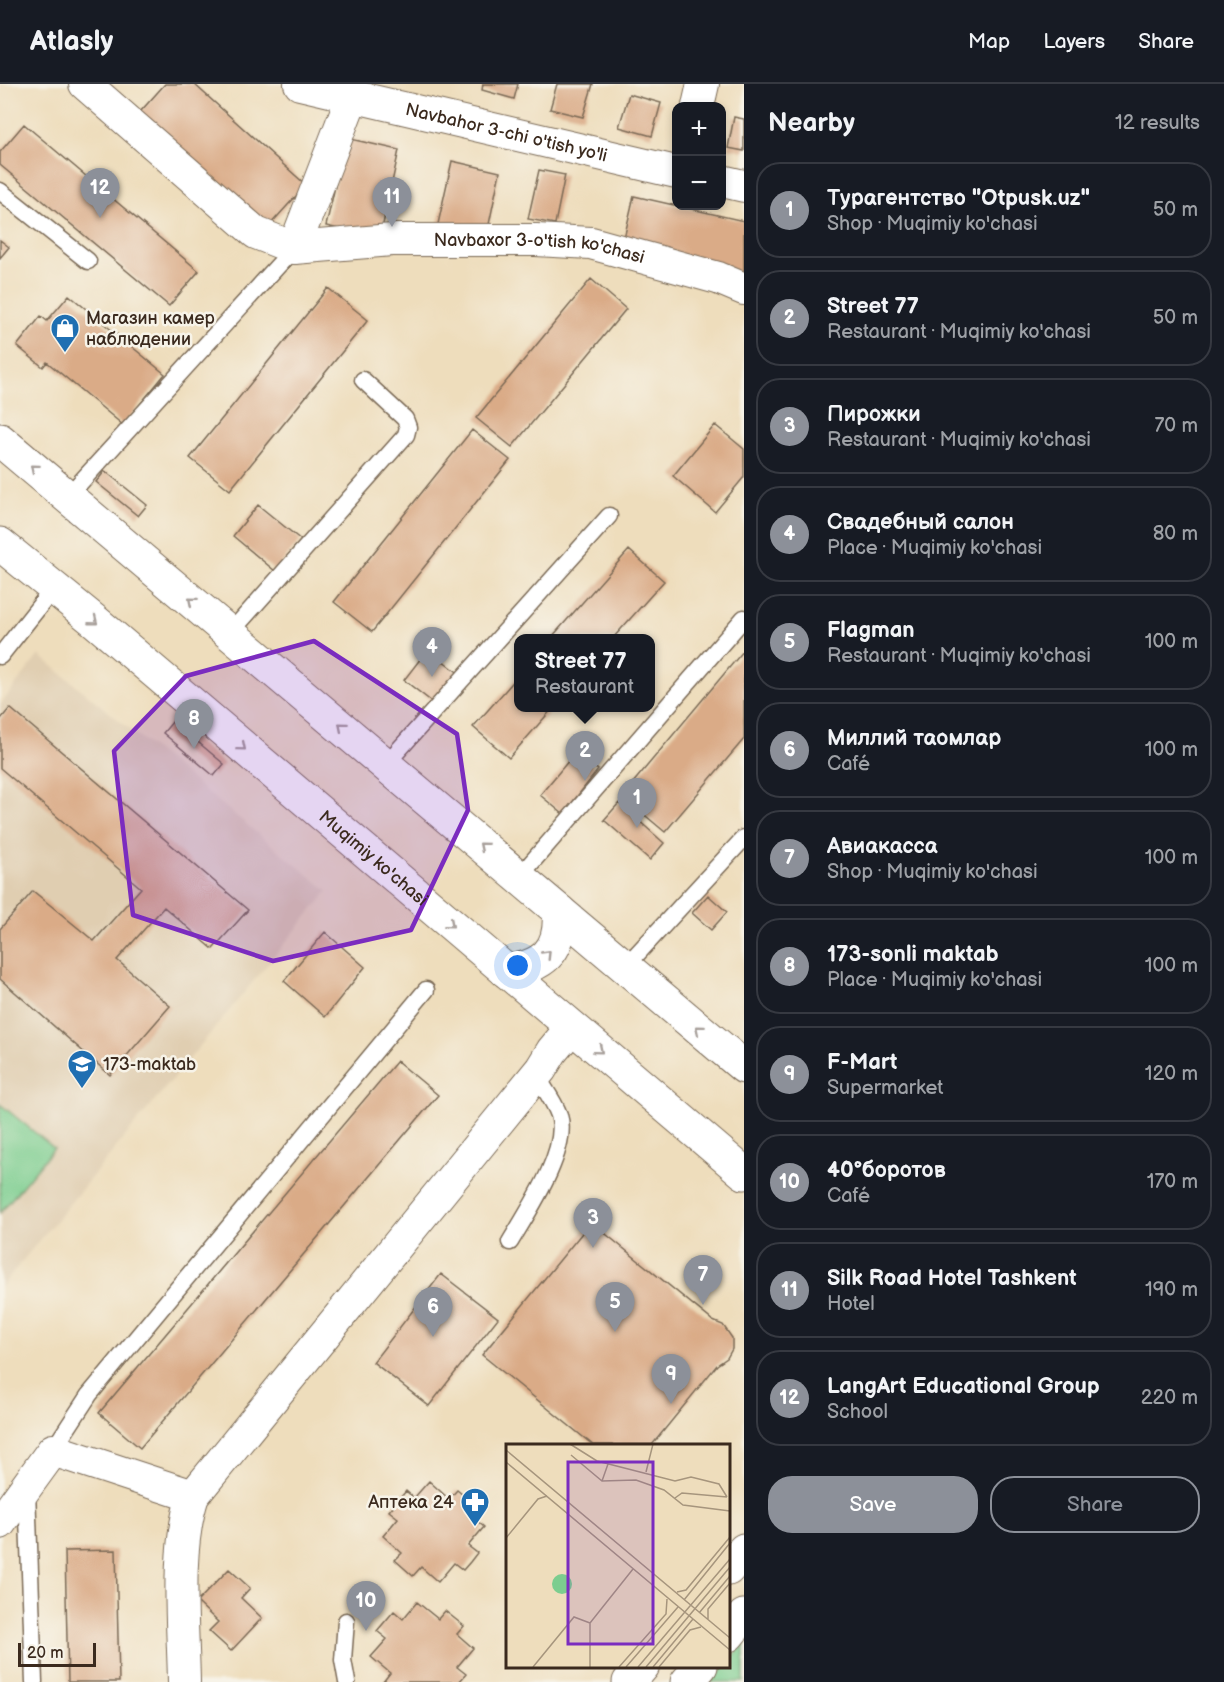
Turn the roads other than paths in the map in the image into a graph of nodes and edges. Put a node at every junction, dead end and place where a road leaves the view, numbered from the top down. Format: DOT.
graph roads {
  1 [pos="85,84"];
  2 [pos="300,84"];
  3 [pos="704,84"];
  4 [pos="352,97"];
  5 [pos="699,102"];
  6 [pos="672,171"];
  7 [pos="726,182"];
  8 [pos="744,186"];
  9 [pos="0,191"];
  10 [pos="294,248"];
  11 [pos="88,261"];
  12 [pos="744,289"];
  13 [pos="363,380"];
  14 [pos="0,440"];
  15 [pos="68,496"];
  16 [pos="609,516"];
  17 [pos="0,544"];
  18 [pos="53,589"];
  19 [pos="744,618"];
  20 [pos="230,633"];
  21 [pos="0,656"];
  22 [pos="386,764"];
  23 [pos="744,838"];
  24 [pos="519,877"];
  25 [pos="559,911"];
  26 [pos="625,967"];
  27 [pos="506,971"];
  28 [pos="426,990"];
  29 [pos="572,1027"];
  30 [pos="744,1067"];
  31 [pos="536,1075"];
  32 [pos="744,1173"];
  33 [pos="510,1242"];
  34 [pos="52,1450"];
  35 [pos="27,1486"];
  36 [pos="194,1496"];
  37 [pos="0,1523"];
  38 [pos="744,1550"];
  39 [pos="729,1568"];
  40 [pos="744,1616"];
  41 [pos="346,1621"];
  42 [pos="729,1634"];
  43 [pos="641,1667"];
  44 [pos="699,1667"];
  45 [pos="34,1682"];
  46 [pos="184,1682"];
  47 [pos="347,1682"];
  48 [pos="629,1682"];
  49 [pos="687,1682"];
  1 -- 10 [label="street, Navbaxor 3-o'tish ko'chasi"];
  2 -- 4 [label="street, Navbahor 3-chi o'tish yo'li"];
  3 -- 5 [label="street"];
  4 -- 6 [label="street, Navbahor 3-chi o'tish yo'li"];
  4 -- 10 [label="street"];
  7 -- 8 [label="street"];
  9 -- 11 [label="lane"];
  10 -- 12 [label="street, Navbaxor 3-o'tish ko'chasi"];
  10 -- 15 [label="lane"];
  13 -- 20 [label="lane"];
  15 -- 14 [label="main road, one-way"];
  20 -- 15 [label="main road, one-way"];
  16 -- 22 [label="lane"];
  17 -- 18 [label="main road, Muqimiy ko'chasi"];
  18 -- 21 [label="lane"];
  18 -- 27 [label="main road, Muqimiy ko'chasi, one-way"];
  19 -- 24 [label="lane"];
  22 -- 20 [label="main road, one-way"];
  24 -- 22 [label="main road, one-way"];
  23 -- 26 [label="lane"];
  24 -- 25 [label="main road"];
  25 -- 26 [label="main road"];
  27 -- 25 [label="main road, one-way"];
  30 -- 26 [label="main road, one-way"];
  27 -- 29 [label="main road, Muqimiy ko'chasi"];
  28 -- 34 [label="lane"];
  29 -- 31 [label="street"];
  29 -- 32 [label="main road, Muqimiy ko'chasi, one-way"];
  31 -- 33 [label="lane"];
  31 -- 36 [label="street"];
  34 -- 35 [label="street"];
  34 -- 36 [label="street"];
  35 -- 37 [label="street"];
  35 -- 45 [label="lane"];
  36 -- 46 [label="street"];
  38 -- 39 [label="main road"];
  40 -- 42 [label="main road"];
  41 -- 47 [label="lane"];
  43 -- 48 [label="main road"];
  44 -- 49 [label="main road"];
}
